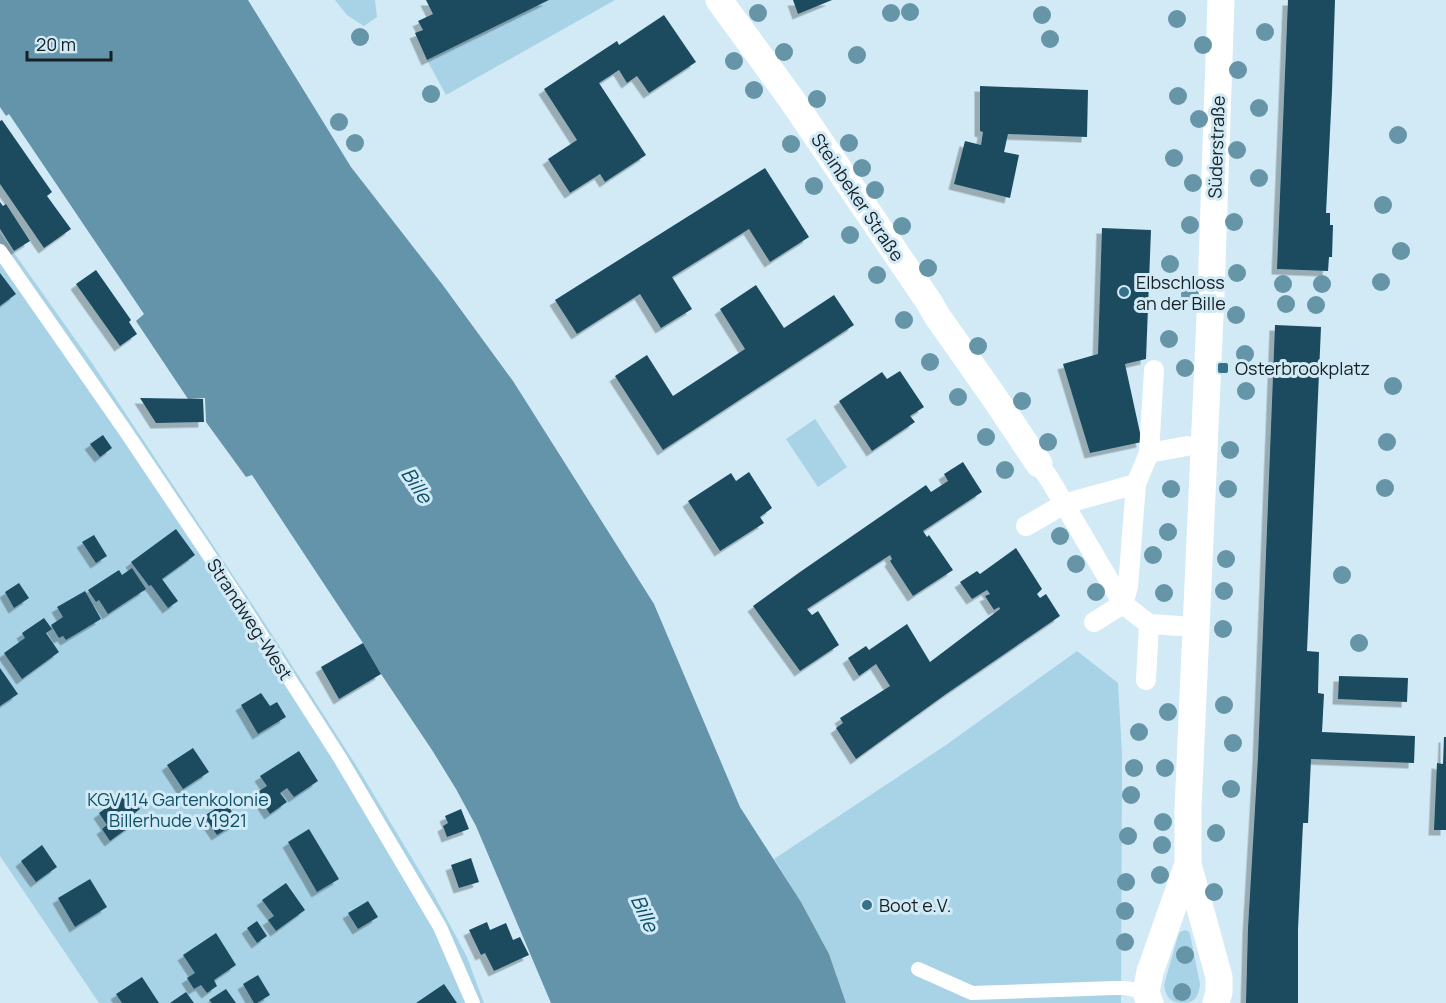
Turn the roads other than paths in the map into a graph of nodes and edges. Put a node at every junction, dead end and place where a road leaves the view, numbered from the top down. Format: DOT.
graph roads {
  1 [pos="719,0"];
  2 [pos="1221,0"];
  3 [pos="0,251"];
  4 [pos="1154,370"];
  5 [pos="1187,446"];
  6 [pos="1149,453"];
  7 [pos="1039,464"];
  8 [pos="1136,484"];
  9 [pos="1064,504"];
  10 [pos="1026,526"];
  11 [pos="1123,604"];
  12 [pos="1094,622"];
  13 [pos="1149,624"];
  14 [pos="1180,626"];
  15 [pos="1146,680"];
  16 [pos="1188,864"];
  17 [pos="918,969"];
  18 [pos="1148,997"];
  19 [pos="473,1003"];
  20 [pos="1216,1003"];
  1 -- 7 [label="street, Steinbeker Straße"];
  2 -- 16 [label="street, Süderstraße"];
  3 -- 19 [label="lane, Strandweg-West"];
  4 -- 6 [label="street"];
  5 -- 6 [label="street"];
  6 -- 8 [label="street"];
  7 -- 9 [label="street"];
  8 -- 9 [label="street"];
  8 -- 11 [label="street"];
  9 -- 10 [label="street"];
  9 -- 11 [label="street"];
  11 -- 12 [label="street"];
  11 -- 13 [label="street"];
  13 -- 14 [label="street"];
  13 -- 15 [label="street"];
  16 -- 18 [label="street"];
  16 -- 20 [label="street"];
  17 -- 18 [label="lane"];
}
